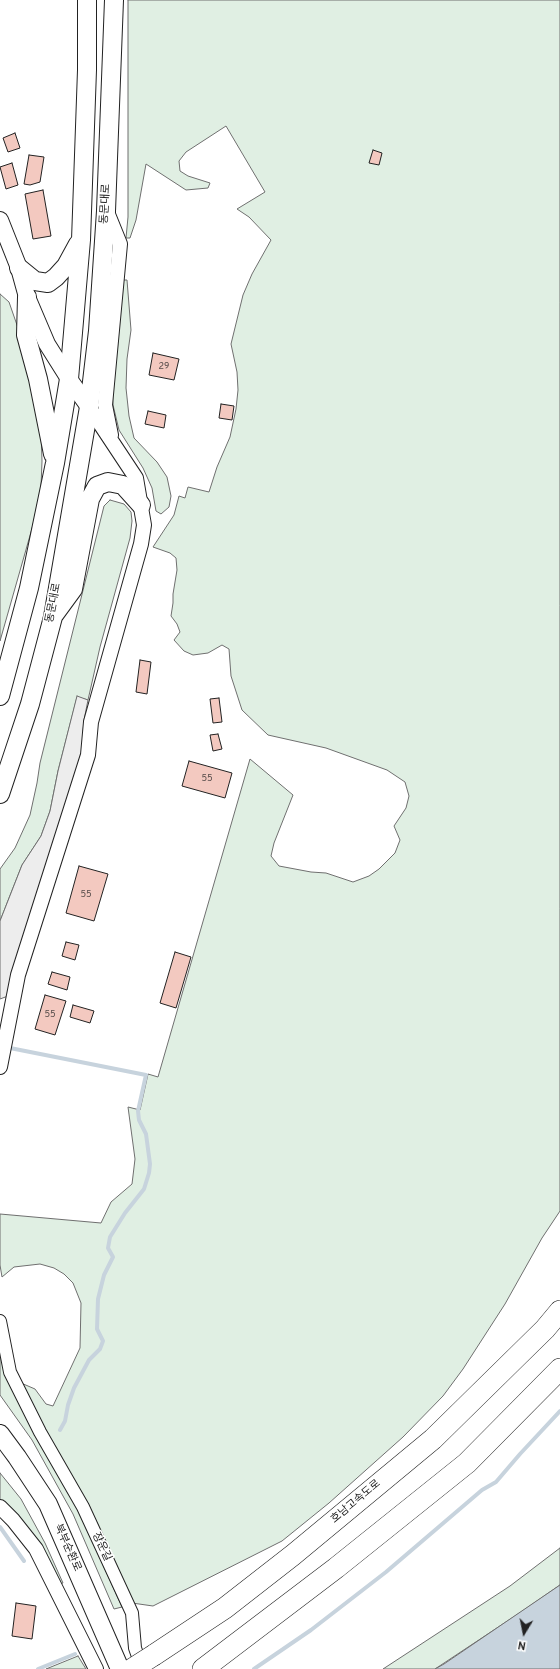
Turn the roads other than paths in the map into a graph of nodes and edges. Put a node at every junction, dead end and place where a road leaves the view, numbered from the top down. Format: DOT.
graph roads {
  1 [pos="88,0"];
  2 [pos="114,0"];
  3 [pos="106,211"];
  4 [pos="0,220"];
  5 [pos="81,240"];
  6 [pos="19,268"];
  7 [pos="28,297"];
  8 [pos="68,379"];
  9 [pos="89,407"];
  10 [pos="112,442"];
  11 [pos="55,463"];
  12 [pos="141,505"];
  13 [pos="52,617"];
  14 [pos="2,680"];
  15 [pos="0,696"];
  16 [pos="0,794"];
  17 [pos="0,1067"];
  18 [pos="560,1311"];
  19 [pos="0,1321"];
  20 [pos="560,1369"];
  21 [pos="0,1434"];
  22 [pos="0,1507"];
  23 [pos="148,1662"];
  24 [pos="96,1669"];
  25 [pos="120,1669"];
  26 [pos="132,1669"];
  27 [pos="203,1669"];
  1 -- 5 [label="main road"];
  2 -- 3 [label="main road, 동문대로"];
  3 -- 9 [label="main road, 동문대로"];
  3 -- 10 [label="street"];
  4 -- 6 [label="main road"];
  5 -- 6 [label="main road"];
  5 -- 8 [label="main road"];
  6 -- 7 [label="main road"];
  7 -- 8 [label="main road"];
  7 -- 11 [label="main road"];
  8 -- 9 [label="main road"];
  8 -- 11 [label="main road"];
  9 -- 10 [label="street"];
  9 -- 13 [label="main road, 동문대로"];
  10 -- 12 [label="street"];
  11 -- 14 [label="main road"];
  12 -- 13 [label="main road"];
  12 -- 17 [label="street"];
  13 -- 16 [label="main road, 동문대로"];
  14 -- 15 [label="main road"];
  18 -- 23 [label="highway, 호남고속도로"];
  19 -- 23 [label="street, 장운길"];
  20 -- 27 [label="highway"];
  21 -- 25 [label="main road, 북부순환로"];
  22 -- 24 [label="street"];
  23 -- 26 [label="highway, 호남고속도로, bridge"];
}
